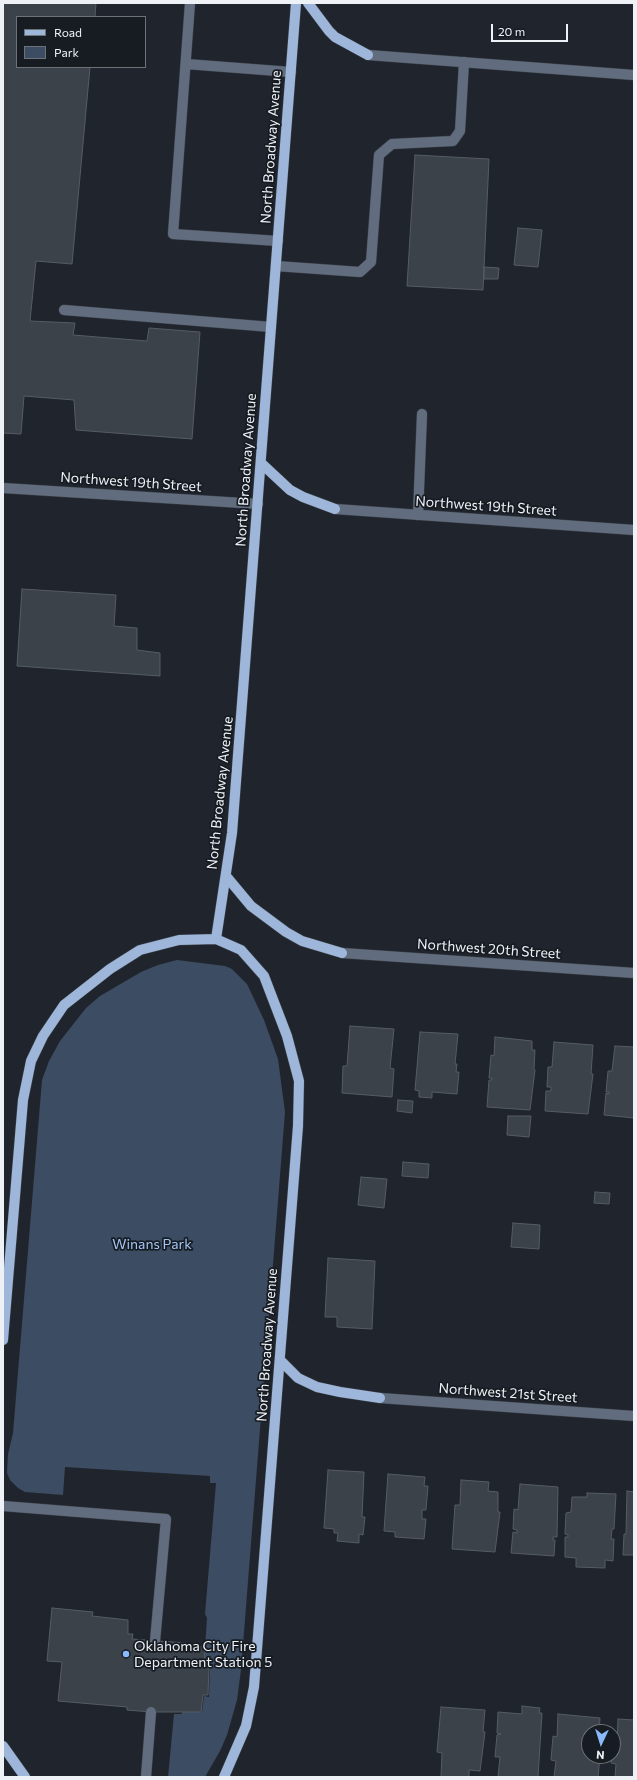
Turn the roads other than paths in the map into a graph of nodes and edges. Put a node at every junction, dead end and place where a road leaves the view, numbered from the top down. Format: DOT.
graph roads {
  1 [pos="190,3"];
  2 [pos="296,3"];
  3 [pos="308,3"];
  4 [pos="368,55"];
  5 [pos="464,62"];
  6 [pos="186,64"];
  7 [pos="291,72"];
  8 [pos="634,75"];
  9 [pos="278,241"];
  10 [pos="276,266"];
  11 [pos="64,310"];
  12 [pos="271,327"];
  13 [pos="422,414"];
  14 [pos="261,463"];
  15 [pos="3,488"];
  16 [pos="258,504"];
  17 [pos="336,509"];
  18 [pos="418,515"];
  19 [pos="634,530"];
  20 [pos="226,876"];
  21 [pos="216,939"];
  22 [pos="342,953"];
  23 [pos="634,973"];
  24 [pos="3,1340"];
  25 [pos="280,1360"];
  26 [pos="380,1398"];
  27 [pos="634,1416"];
  28 [pos="3,1506"];
  29 [pos="155,1641"];
  30 [pos="151,1712"];
  31 [pos="3,1746"];
  32 [pos="230,1772"];
  33 [pos="24,1777"];
  34 [pos="146,1777"];
  35 [pos="224,1777"];
  1 -- 6 [label="street"];
  2 -- 7 [label="main road, North Broadway Avenue"];
  3 -- 4 [label="main road"];
  4 -- 5 [label="street"];
  5 -- 8 [label="street"];
  5 -- 10 [label="street"];
  6 -- 7 [label="street"];
  6 -- 9 [label="street"];
  7 -- 9 [label="main road, North Broadway Avenue"];
  9 -- 10 [label="main road, North Broadway Avenue"];
  10 -- 12 [label="main road, North Broadway Avenue"];
  11 -- 12 [label="street"];
  12 -- 14 [label="main road, North Broadway Avenue"];
  13 -- 18 [label="street"];
  14 -- 16 [label="main road, North Broadway Avenue"];
  14 -- 17 [label="main road"];
  15 -- 16 [label="street, Northwest 19th Street"];
  16 -- 20 [label="main road, North Broadway Avenue"];
  17 -- 18 [label="street, Northwest 19th Street"];
  18 -- 19 [label="street, Northwest 19th Street"];
  20 -- 21 [label="main road, North Broadway Avenue"];
  20 -- 22 [label="main road"];
  21 -- 24 [label="main road, North Broadway Avenue"];
  21 -- 25 [label="main road, North Broadway Avenue"];
  22 -- 23 [label="street, Northwest 20th Street"];
  25 -- 26 [label="main road"];
  25 -- 32 [label="main road, North Broadway Avenue"];
  26 -- 27 [label="street, Northwest 21st Street"];
  28 -- 29 [label="street"];
  30 -- 34 [label="street"];
  31 -- 33 [label="main road"];
  32 -- 35 [label="main road, North Broadway Avenue"];
}
